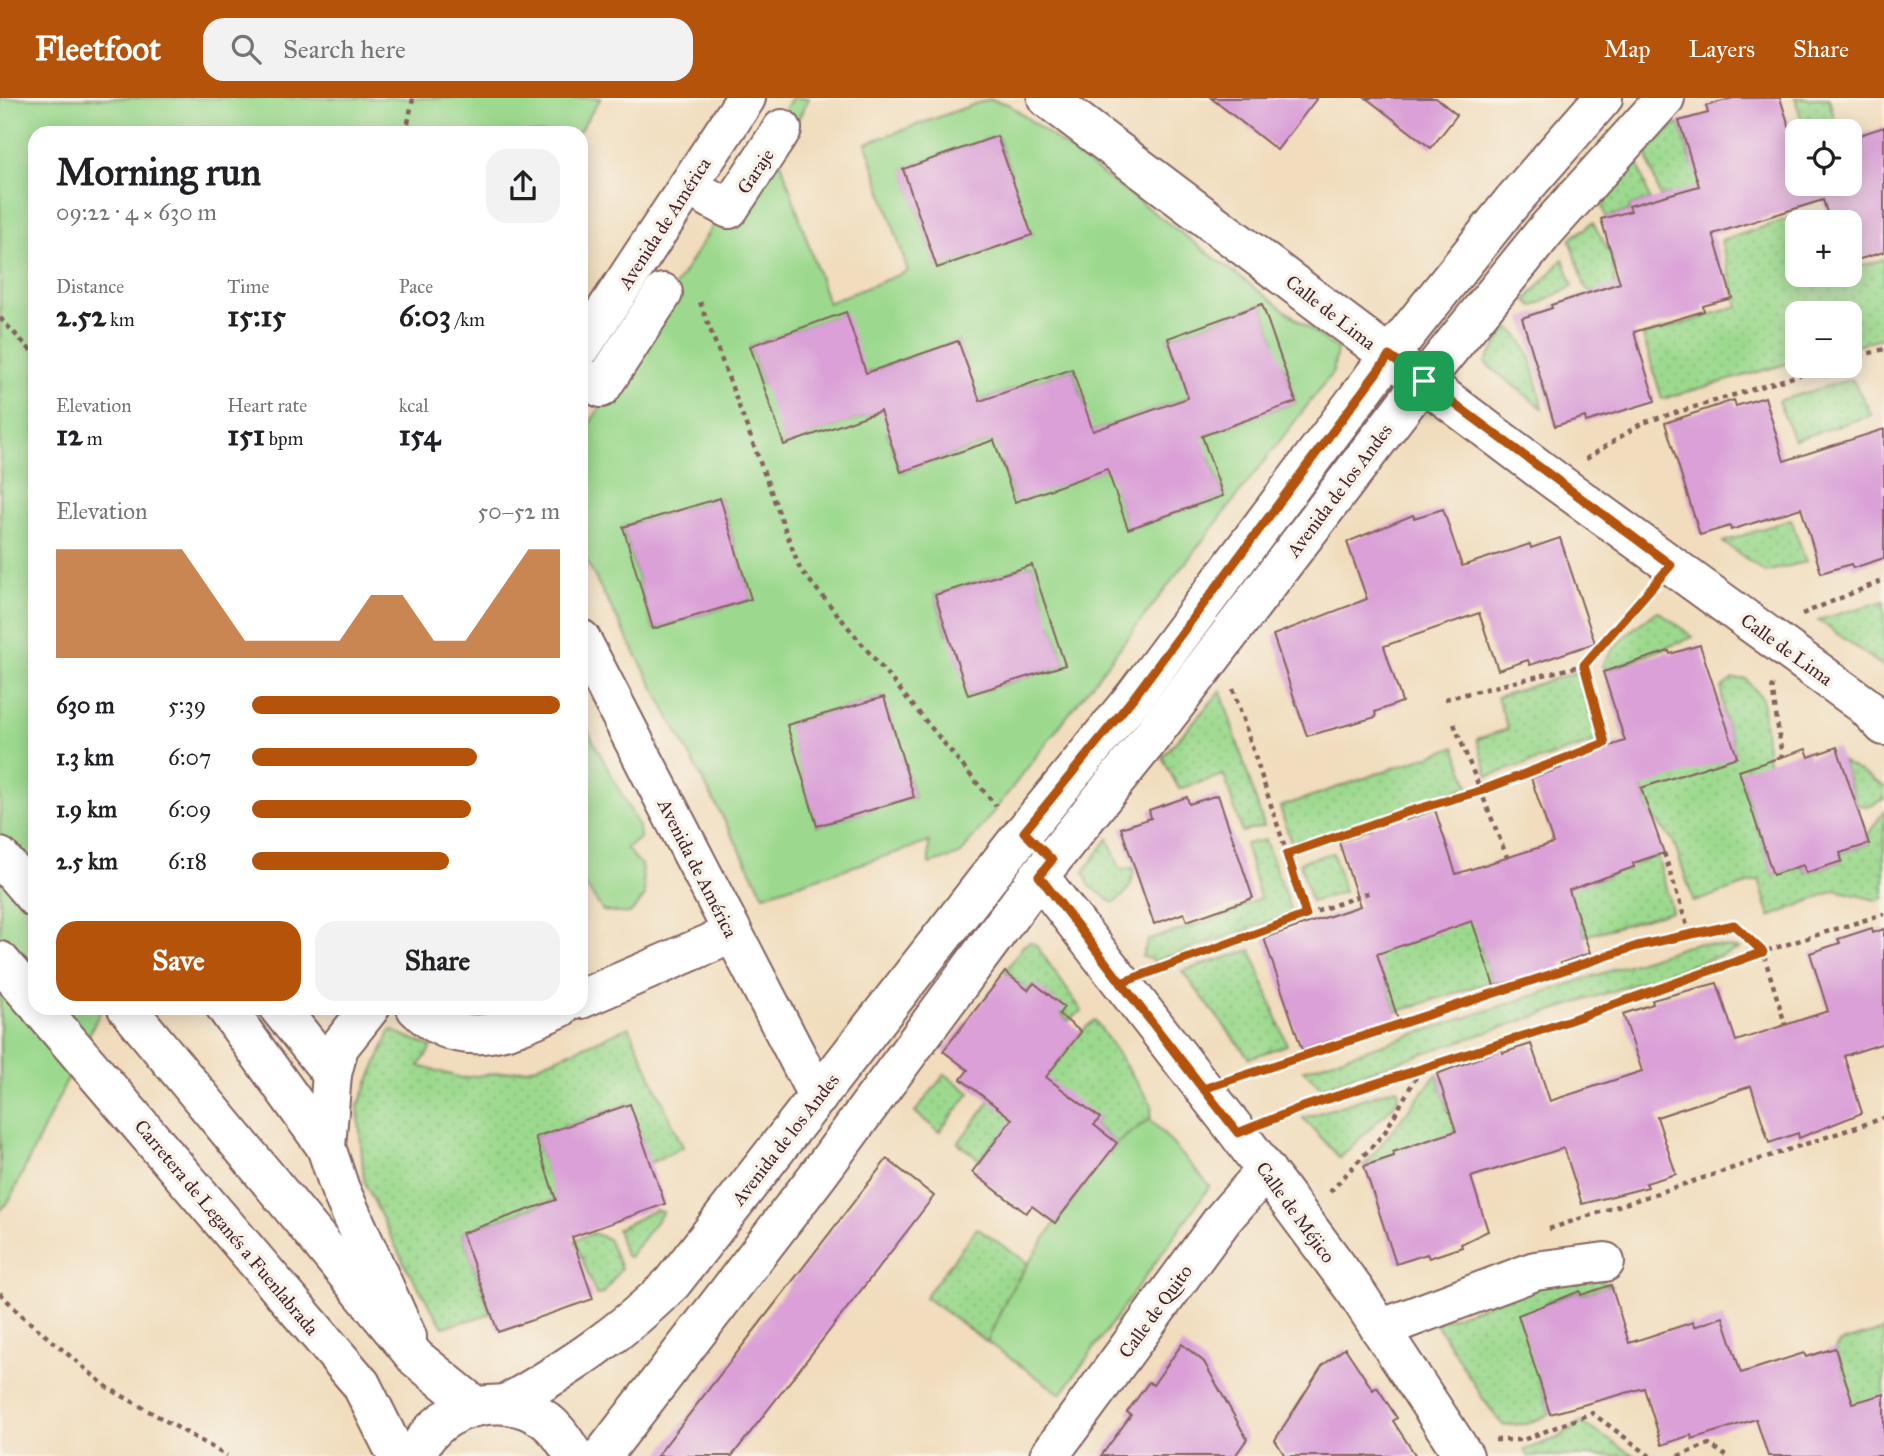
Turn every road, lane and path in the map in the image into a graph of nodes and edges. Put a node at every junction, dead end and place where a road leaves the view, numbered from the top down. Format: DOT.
graph roads {
  1 [pos="413,98"];
  2 [pos="746,98"];
  3 [pos="1047,98"];
  4 [pos="1603,98"];
  5 [pos="1665,98"];
  6 [pos="407,126"];
  7 [pos="782,129"];
  8 [pos="688,186"];
  9 [pos="680,294"];
  10 [pos="0,318"];
  11 [pos="588,337"];
  12 [pos="28,348"];
  13 [pos="1884,349"];
  14 [pos="1862,355"];
  15 [pos="1389,356"];
  16 [pos="1790,378"];
  17 [pos="588,380"];
  18 [pos="1424,381"];
  19 [pos="1554,480"];
  20 [pos="1671,565"];
  21 [pos="1884,580"];
  22 [pos="1761,630"];
  23 [pos="1219,649"];
  24 [pos="588,653"];
  25 [pos="1584,665"];
  26 [pos="1446,699"];
  27 [pos="1454,724"];
  28 [pos="1884,726"];
  29 [pos="1782,757"];
  30 [pos="1480,791"];
  31 [pos="1022,835"];
  32 [pos="1664,853"];
  33 [pos="1287,854"];
  34 [pos="0,858"];
  35 [pos="1507,858"];
  36 [pos="1045,868"];
  37 [pos="28,890"];
  38 [pos="1370,892"];
  39 [pos="1884,914"];
  40 [pos="1306,915"];
  41 [pos="732,934"];
  42 [pos="1690,935"];
  43 [pos="1763,952"];
  44 [pos="0,961"];
  45 [pos="1121,983"];
  46 [pos="28,994"];
  47 [pos="588,996"];
  48 [pos="46,1015"];
  49 [pos="133,1015"];
  50 [pos="231,1015"];
  51 [pos="285,1015"];
  52 [pos="353,1015"];
  53 [pos="423,1015"];
  54 [pos="543,1015"];
  55 [pos="1785,1024"];
  56 [pos="1420,1070"];
  57 [pos="332,1074"];
  58 [pos="1203,1089"];
  59 [pos="818,1097"];
  60 [pos="1884,1118"];
  61 [pos="1238,1133"];
  62 [pos="326,1146"];
  63 [pos="1266,1170"];
  64 [pos="1303,1221"];
  65 [pos="1541,1231"];
  66 [pos="1605,1262"];
  67 [pos="0,1293"];
  68 [pos="1380,1329"];
  69 [pos="416,1358"];
  70 [pos="491,1405"];
  71 [pos="1459,1448"];
  72 [pos="227,1456"];
  73 [pos="397,1456"];
  74 [pos="416,1456"];
  75 [pos="575,1456"];
  76 [pos="602,1456"];
  77 [pos="1049,1456"];
  78 [pos="1650,1456"];
  79 [pos="1678,1456"];
  80 [pos="1726,1456"];
  1 -- 6 [label="path"];
  2 -- 8 [label="main road, Avenida de América"];
  3 -- 15 [label="main road, Calle de Lima"];
  4 -- 15 [label="main road, Avenida de los Andes"];
  5 -- 18 [label="main road, Avenida de los Andes"];
  7 -- 8 [label="main road, Garaje"];
  8 -- 11 [label="main road, Avenida de América"];
  9 -- 17 [label="main road"];
  9 -- 31 [label="path"];
  10 -- 12 [label="path"];
  13 -- 14 [label="path"];
  15 -- 18 [label="main road, Calle de Lima"];
  15 -- 31 [label="main road, Avenida de los Andes"];
  16 -- 19 [label="path"];
  18 -- 19 [label="main road, Calle de Lima"];
  18 -- 23 [label="main road, Avenida de los Andes"];
  19 -- 20 [label="main road, Calle de Lima"];
  20 -- 22 [label="main road, Calle de Lima"];
  20 -- 25 [label="path"];
  21 -- 22 [label="path"];
  22 -- 28 [label="main road, Calle de Lima"];
  22 -- 29 [label="path"];
  23 -- 33 [label="path"];
  23 -- 36 [label="main road, Avenida de los Andes"];
  24 -- 41 [label="main road, Avenida de América"];
  25 -- 26 [label="path"];
  25 -- 30 [label="path"];
  27 -- 30 [label="path"];
  30 -- 33 [label="path"];
  30 -- 35 [label="path"];
  31 -- 36 [label="main road"];
  31 -- 59 [label="main road, Avenida de los Andes"];
  32 -- 42 [label="path"];
  33 -- 40 [label="path"];
  34 -- 37 [label="main road"];
  36 -- 45 [label="main road, Calle de Méjico"];
  36 -- 76 [label="main road, Avenida de los Andes"];
  38 -- 40 [label="path"];
  39 -- 43 [label="path"];
  40 -- 45 [label="path"];
  41 -- 47 [label="main road"];
  41 -- 59 [label="main road, Avenida de América"];
  42 -- 43 [label="path"];
  42 -- 58 [label="path"];
  43 -- 55 [label="path"];
  43 -- 56 [label="path"];
  44 -- 46 [label="main road"];
  45 -- 58 [label="main road, Calle de Méjico"];
  48 -- 73 [label="main road, Carretera de Leganés a Fuenlabrada"];
  49 -- 69 [label="main road"];
  50 -- 62 [label="main road"];
  51 -- 57 [label="main road"];
  52 -- 57 [label="main road"];
  53 -- 54 [label="main road"];
  56 -- 61 [label="path"];
  56 -- 64 [label="path"];
  57 -- 62 [label="main road"];
  58 -- 61 [label="main road, Calle de Méjico"];
  59 -- 70 [label="main road, Avenida de los Andes"];
  60 -- 65 [label="path"];
  61 -- 63 [label="main road, Calle de Méjico"];
  62 -- 69 [label="main road"];
  63 -- 64 [label="main road, Calle de Méjico"];
  63 -- 77 [label="main road, Calle de Quito"];
  64 -- 68 [label="main road, Calle de Méjico"];
  66 -- 68 [label="main road"];
  67 -- 72 [label="path"];
  68 -- 71 [label="main road, Calle de Méjico"];
  69 -- 70 [label="main road"];
  70 -- 74 [label="main road, Avenida de los Andes"];
  70 -- 75 [label="main road"];
  71 -- 78 [label="path"];
  79 -- 80 [label="path"];
}
